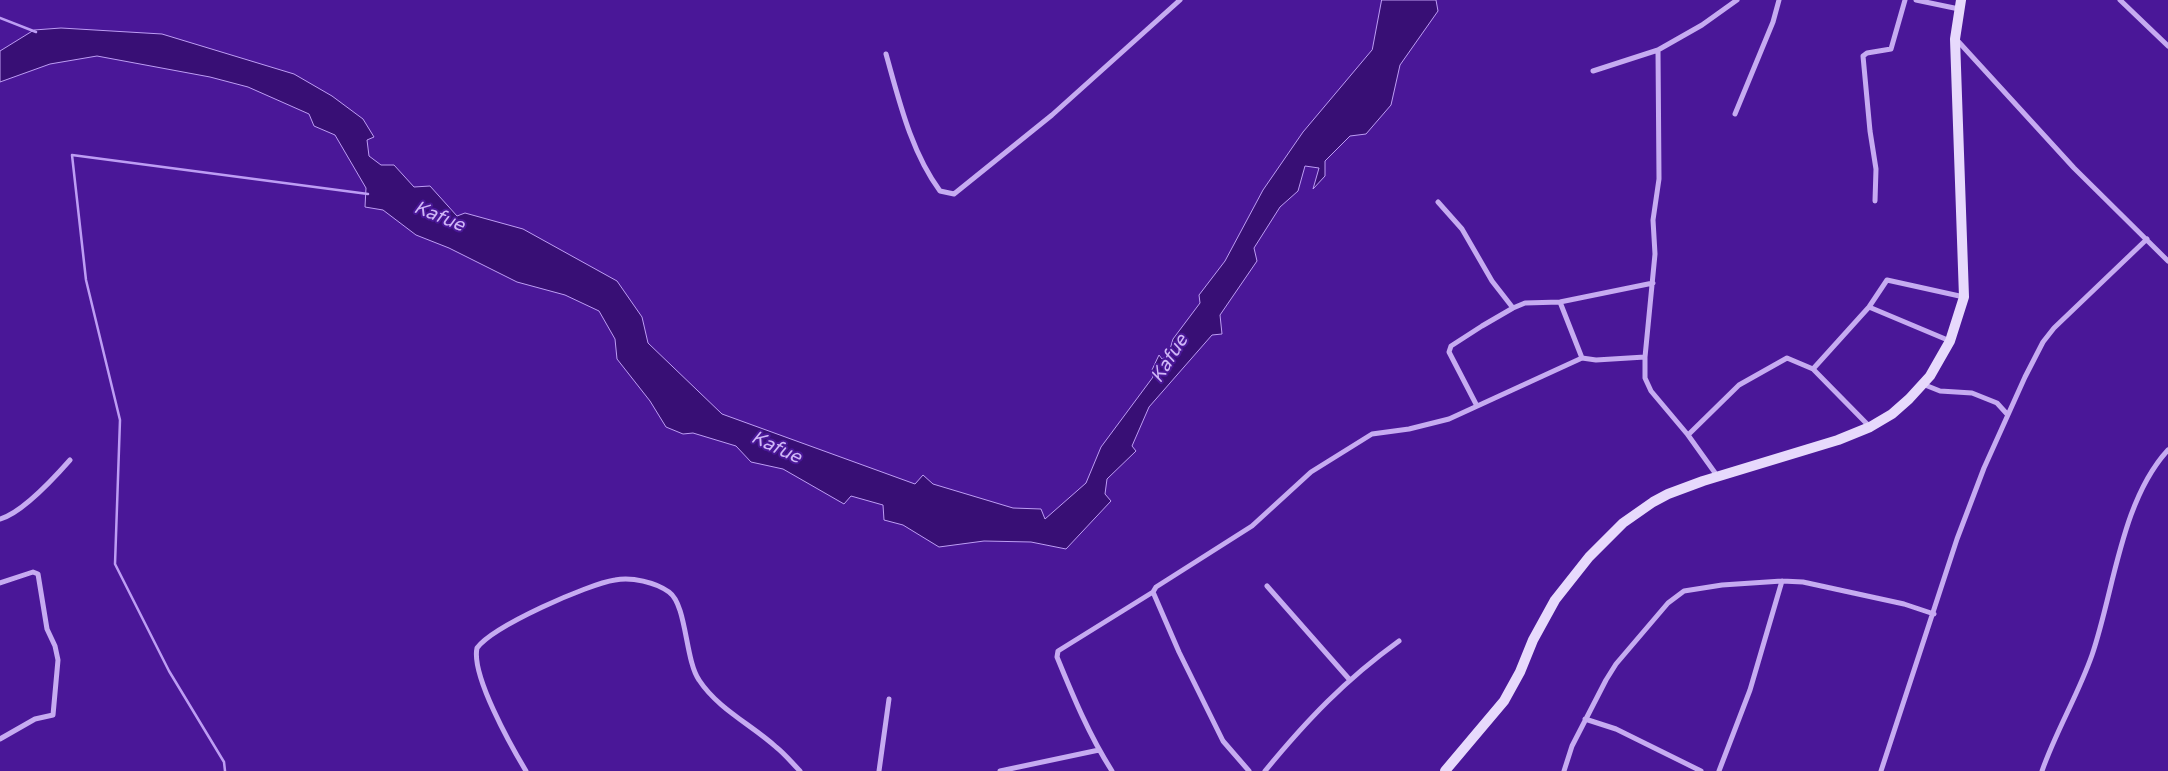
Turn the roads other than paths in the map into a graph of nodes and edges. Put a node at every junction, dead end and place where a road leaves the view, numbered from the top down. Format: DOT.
graph roads {
  1 [pos="1180,0"];
  2 [pos="1737,0"];
  3 [pos="1780,0"];
  4 [pos="1905,0"];
  5 [pos="1916,0"];
  6 [pos="2120,0"];
  7 [pos="1960,5"];
  8 [pos="1955,39"];
  9 [pos="2168,46"];
  10 [pos="1658,50"];
  11 [pos="886,54"];
  12 [pos="1593,71"];
  13 [pos="1735,114"];
  14 [pos="1875,201"];
  15 [pos="1438,202"];
  16 [pos="2147,239"];
  17 [pos="2168,261"];
  18 [pos="1653,283"];
  19 [pos="1964,297"];
  20 [pos="1560,302"];
  21 [pos="1869,307"];
  22 [pos="1513,308"];
  23 [pos="1950,341"];
  24 [pos="1645,357"];
  25 [pos="1582,358"];
  26 [pos="1813,369"];
  27 [pos="1922,386"];
  28 [pos="1477,406"];
  29 [pos="2007,414"];
  30 [pos="1870,427"];
  31 [pos="1688,435"];
  32 [pos="2168,450"];
  33 [pos="70,460"];
  34 [pos="1718,477"];
  35 [pos="0,519"];
  36 [pos="1782,581"];
  37 [pos="0,583"];
  38 [pos="1267,586"];
  39 [pos="1153,592"];
  40 [pos="1934,614"];
  41 [pos="1398,641"];
  42 [pos="1349,679"];
  43 [pos="889,699"];
  44 [pos="1585,719"];
  45 [pos="0,739"];
  46 [pos="1099,750"];
  47 [pos="526,771"];
  48 [pos="800,771"];
  49 [pos="879,771"];
  50 [pos="1000,771"];
  51 [pos="1112,771"];
  52 [pos="1249,771"];
  53 [pos="1265,771"];
  54 [pos="1445,771"];
  55 [pos="1564,771"];
  56 [pos="1701,771"];
  57 [pos="1719,771"];
  58 [pos="1881,771"];
  59 [pos="2042,771"];
  1 -- 11 [label="street"];
  2 -- 10 [label="street"];
  3 -- 13 [label="street"];
  4 -- 14 [label="street"];
  5 -- 7 [label="street"];
  6 -- 9 [label="street"];
  7 -- 8 [label="street"];
  8 -- 16 [label="street"];
  8 -- 19 [label="street"];
  10 -- 12 [label="street"];
  10 -- 18 [label="street"];
  15 -- 22 [label="street"];
  16 -- 17 [label="street"];
  16 -- 29 [label="street"];
  18 -- 20 [label="street"];
  18 -- 24 [label="street"];
  19 -- 21 [label="street"];
  19 -- 23 [label="street"];
  20 -- 22 [label="street"];
  20 -- 25 [label="street"];
  21 -- 23 [label="street"];
  21 -- 26 [label="street"];
  22 -- 28 [label="street"];
  23 -- 27 [label="street"];
  24 -- 25 [label="street"];
  24 -- 31 [label="street"];
  25 -- 28 [label="street"];
  26 -- 30 [label="street"];
  26 -- 31 [label="street"];
  27 -- 29 [label="street"];
  27 -- 30 [label="street"];
  28 -- 39 [label="street"];
  29 -- 40 [label="street"];
  30 -- 34 [label="street"];
  31 -- 34 [label="street"];
  32 -- 59 [label="street"];
  33 -- 35 [label="street"];
  34 -- 54 [label="street"];
  36 -- 40 [label="street"];
  36 -- 44 [label="street"];
  36 -- 57 [label="street"];
  37 -- 45 [label="street"];
  38 -- 42 [label="street"];
  39 -- 46 [label="street"];
  39 -- 52 [label="street"];
  40 -- 58 [label="street"];
  41 -- 42 [label="street"];
  42 -- 53 [label="street"];
  43 -- 49 [label="street"];
  44 -- 55 [label="street"];
  44 -- 56 [label="street"];
  46 -- 50 [label="street"];
  46 -- 51 [label="street"];
  47 -- 48 [label="street"];
}
